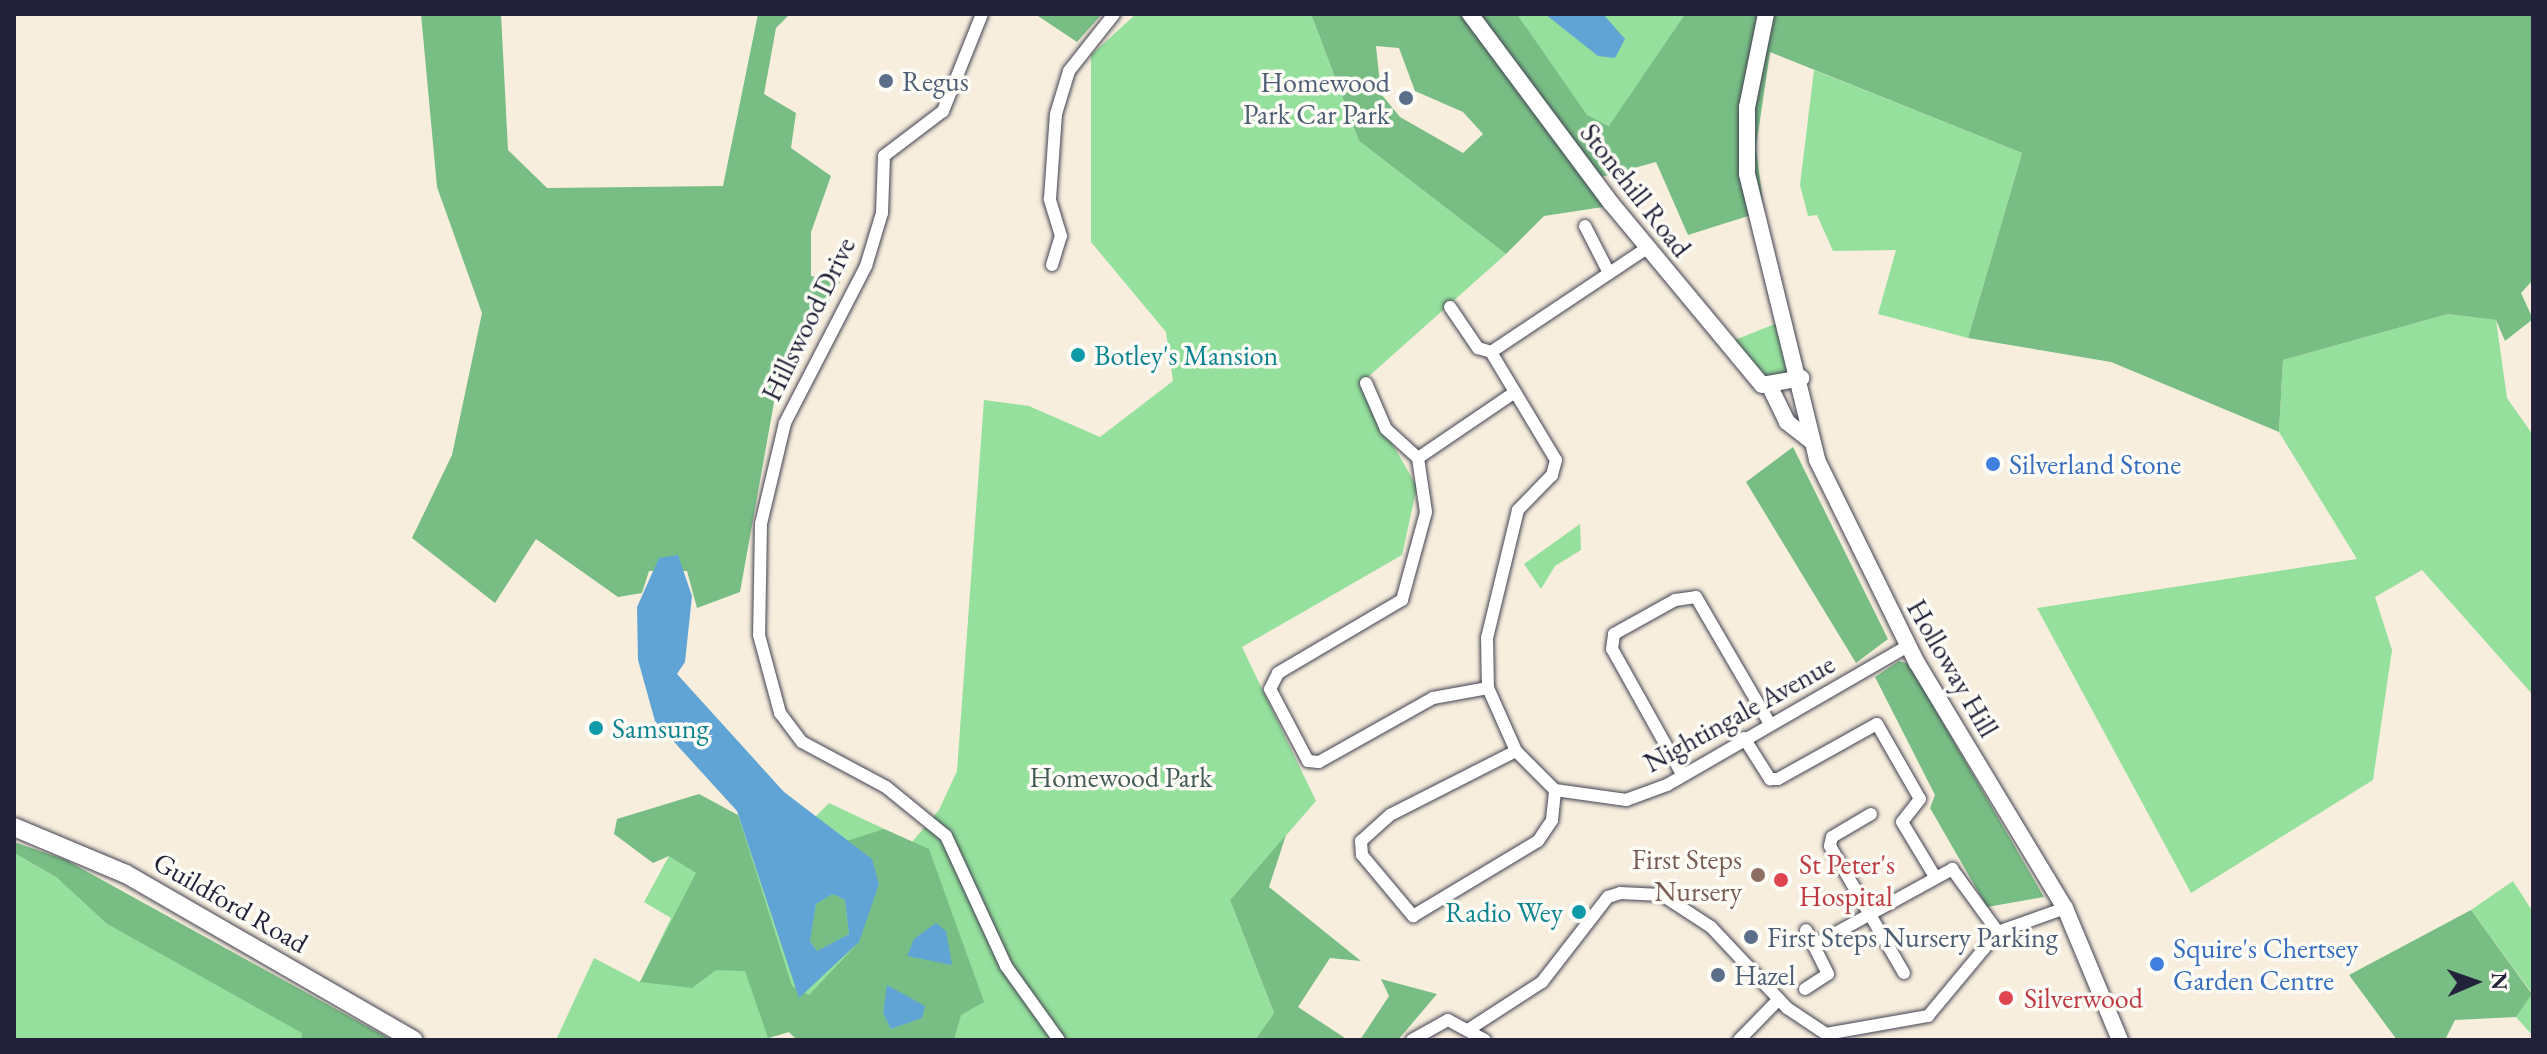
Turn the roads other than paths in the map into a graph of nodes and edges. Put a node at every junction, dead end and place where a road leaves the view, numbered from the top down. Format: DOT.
graph roads {
  1 [pos="982,14"];
  2 [pos="1114,14"];
  3 [pos="1470,14"];
  4 [pos="1766,14"];
  5 [pos="1585,226"];
  6 [pos="1647,248"];
  7 [pos="1052,265"];
  8 [pos="1609,273"];
  9 [pos="1450,307"];
  10 [pos="1491,352"];
  11 [pos="1801,378"];
  12 [pos="1366,383"];
  13 [pos="1770,387"];
  14 [pos="1515,392"];
  15 [pos="1811,441"];
  16 [pos="1418,458"];
  17 [pos="1908,646"];
  18 [pos="1488,688"];
  19 [pos="1770,724"];
  20 [pos="1744,738"];
  21 [pos="1516,751"];
  22 [pos="1682,774"];
  23 [pos="1555,790"];
  24 [pos="1871,814"];
  25 [pos="14,827"];
  26 [pos="1934,875"];
  27 [pos="2065,908"];
  28 [pos="1868,913"];
  29 [pos="1806,930"];
  30 [pos="1998,932"];
  31 [pos="1814,945"];
  32 [pos="1904,973"];
  33 [pos="1805,989"];
  34 [pos="1779,999"];
  35 [pos="1471,1028"];
  36 [pos="413,1040"];
  37 [pos="1059,1040"];
  38 [pos="1412,1040"];
  39 [pos="1485,1040"];
  40 [pos="1739,1040"];
  41 [pos="2120,1040"];
  1 -- 37 [label="street, Hillswood Drive"];
  2 -- 7 [label="street"];
  3 -- 6 [label="main road, Stonehill Road"];
  4 -- 11 [label="main road, Holloway Hill"];
  5 -- 8 [label="street"];
  6 -- 8 [label="street"];
  6 -- 13 [label="main road, Stonehill Road"];
  8 -- 10 [label="street"];
  9 -- 10 [label="street"];
  10 -- 14 [label="street"];
  11 -- 13 [label="main road"];
  11 -- 15 [label="main road, Holloway Hill"];
  12 -- 16 [label="street"];
  13 -- 15 [label="main road, Stonehill Road"];
  14 -- 16 [label="street"];
  14 -- 18 [label="street"];
  15 -- 17 [label="main road, Holloway Hill"];
  16 -- 18 [label="street"];
  17 -- 19 [label="street, Nightingale Avenue"];
  17 -- 27 [label="main road, Holloway Hill"];
  18 -- 21 [label="street"];
  19 -- 20 [label="street, Nightingale Avenue"];
  19 -- 22 [label="street"];
  20 -- 22 [label="street, Nightingale Avenue"];
  20 -- 26 [label="street"];
  21 -- 23 [label="street"];
  21 -- 23 [label="street"];
  22 -- 23 [label="street, Nightingale Avenue"];
  24 -- 28 [label="street"];
  25 -- 36 [label="main road, Guildford Road"];
  26 -- 28 [label="street"];
  26 -- 30 [label="street"];
  27 -- 30 [label="street"];
  27 -- 41 [label="main road, Holloway Hill"];
  28 -- 31 [label="street"];
  28 -- 32 [label="street"];
  29 -- 31 [label="street"];
  30 -- 34 [label="street"];
  31 -- 33 [label="street"];
  34 -- 35 [label="street"];
  34 -- 40 [label="street"];
  35 -- 38 [label="street"];
  35 -- 39 [label="street"];
}
